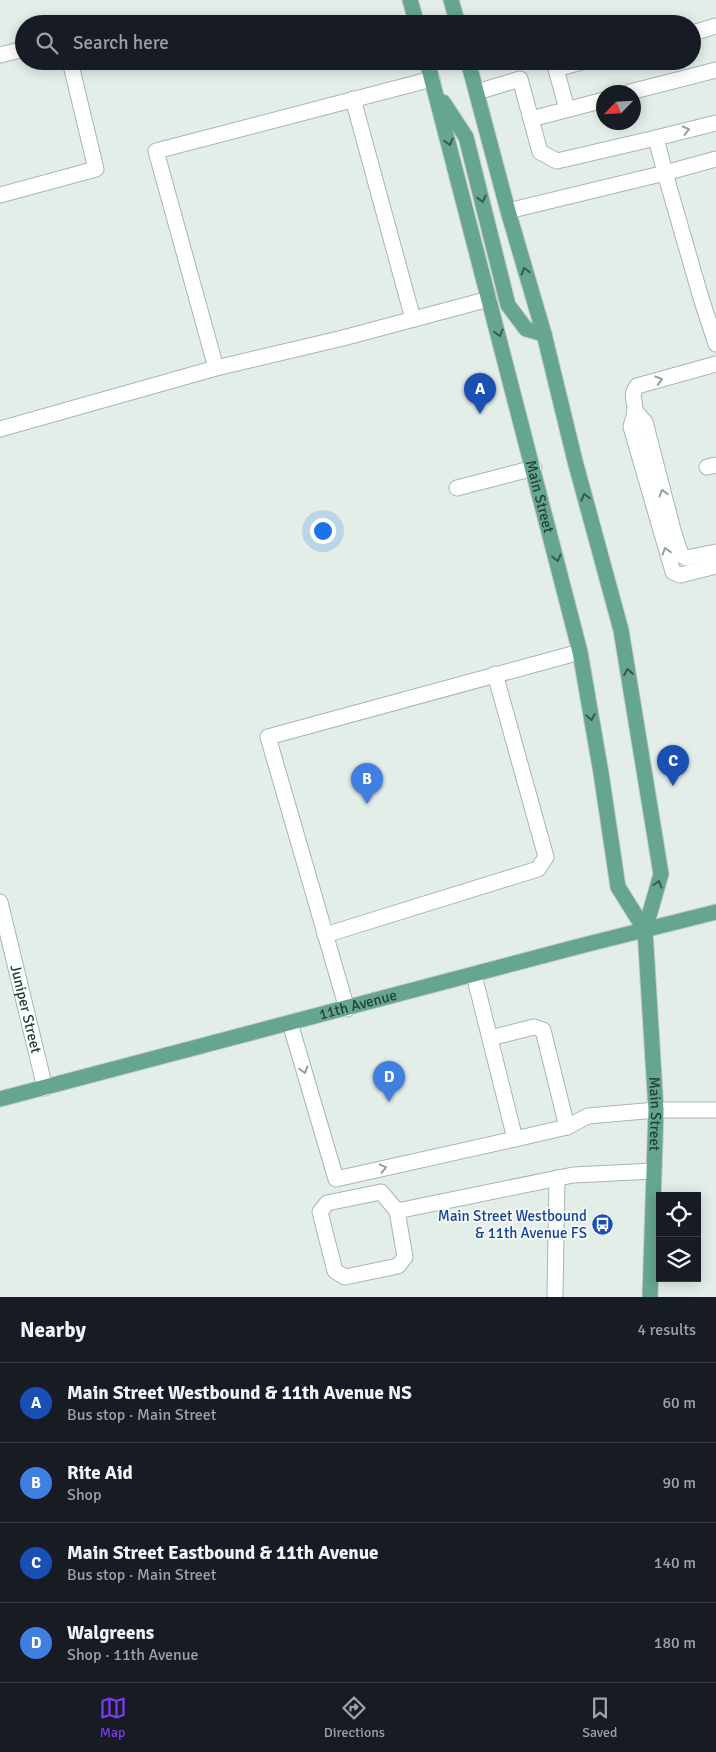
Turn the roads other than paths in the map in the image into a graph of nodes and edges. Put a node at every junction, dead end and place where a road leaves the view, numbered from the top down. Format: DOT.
graph roads {
  1 [pos="410,0"];
  2 [pos="451,0"];
  3 [pos="414,15"];
  4 [pos="455,15"];
  5 [pos="716,26"];
  6 [pos="701,30"];
  7 [pos="15,52"];
  8 [pos="0,56"];
  9 [pos="72,70"];
  10 [pos="430,70"];
  11 [pos="470,70"];
  12 [pos="556,70"];
  13 [pos="716,70"];
  14 [pos="434,85"];
  15 [pos="641,89"];
  16 [pos="476,92"];
  17 [pos="353,99"];
  18 [pos="596,102"];
  19 [pos="567,109"];
  20 [pos="531,119"];
  21 [pos="716,123"];
  22 [pos="656,138"];
  23 [pos="716,159"];
  24 [pos="665,173"];
  25 [pos="0,195"];
  26 [pos="508,211"];
  27 [pos="490,299"];
  28 [pos="413,319"];
  29 [pos="544,334"];
  30 [pos="716,344"];
  31 [pos="716,364"];
  32 [pos="216,368"];
  33 [pos="635,410"];
  34 [pos="0,429"];
  35 [pos="534,468"];
  36 [pos="457,488"];
  37 [pos="716,552"];
  38 [pos="716,566"];
  39 [pos="580,652"];
  40 [pos="495,674"];
  41 [pos="0,902"];
  42 [pos="716,912"];
  43 [pos="645,930"];
  44 [pos="325,935"];
  45 [pos="474,975"];
  46 [pos="347,1009"];
  47 [pos="290,1023"];
  48 [pos="490,1038"];
  49 [pos="45,1088"];
  50 [pos="0,1100"];
  51 [pos="656,1110"];
  52 [pos="716,1110"];
  53 [pos="567,1127"];
  54 [pos="515,1139"];
  55 [pos="654,1171"];
  56 [pos="557,1178"];
  57 [pos="397,1211"];
  58 [pos="555,1294"];
  59 [pos="650,1297"];
  1 -- 3 [label="main road"];
  2 -- 4 [label="main road"];
  5 -- 6 [label="street"];
  7 -- 8 [label="street"];
  9 -- 25 [label="street"];
  10 -- 14 [label="main road, Main Street"];
  11 -- 16 [label="main road, Main Street"];
  12 -- 19 [label="street"];
  13 -- 15 [label="street"];
  14 -- 17 [label="street"];
  14 -- 27 [label="main road, Main Street, one-way"];
  14 -- 29 [label="main road, one-way"];
  16 -- 20 [label="street"];
  16 -- 26 [label="main road, Main Street"];
  17 -- 28 [label="street"];
  17 -- 32 [label="street"];
  18 -- 19 [label="street"];
  19 -- 20 [label="street"];
  20 -- 22 [label="street"];
  22 -- 21 [label="street, one-way"];
  22 -- 24 [label="street"];
  23 -- 24 [label="street"];
  24 -- 26 [label="street"];
  24 -- 30 [label="street"];
  29 -- 26 [label="main road, Main Street, one-way"];
  27 -- 28 [label="street"];
  27 -- 35 [label="main road, Main Street, one-way"];
  28 -- 32 [label="street"];
  43 -- 29 [label="main road, Main Street, one-way"];
  33 -- 31 [label="street, one-way"];
  32 -- 34 [label="street"];
  37 -- 33 [label="street, one-way"];
  38 -- 33 [label="street, one-way"];
  35 -- 36 [label="street"];
  35 -- 39 [label="main road, Main Street, one-way"];
  39 -- 40 [label="street"];
  39 -- 43 [label="main road, Main Street, one-way"];
  40 -- 44 [label="street"];
  40 -- 44 [label="street"];
  41 -- 49 [label="street, Juniper Street"];
  42 -- 43 [label="main road, 11th Avenue"];
  43 -- 45 [label="main road, 11th Avenue"];
  43 -- 51 [label="main road, Main Street"];
  44 -- 46 [label="street"];
  45 -- 46 [label="main road, 11th Avenue"];
  45 -- 48 [label="street"];
  46 -- 47 [label="main road, 11th Avenue"];
  47 -- 49 [label="main road, 11th Avenue"];
  47 -- 54 [label="street, one-way"];
  48 -- 53 [label="street"];
  48 -- 54 [label="street"];
  49 -- 50 [label="main road, 11th Avenue"];
  51 -- 52 [label="street"];
  51 -- 53 [label="street"];
  51 -- 55 [label="main road, Main Street"];
  53 -- 54 [label="street"];
  55 -- 56 [label="street"];
  55 -- 59 [label="main road, Main Street"];
  56 -- 57 [label="street"];
  56 -- 58 [label="street"];
  57 -- 57 [label="street"];
}
